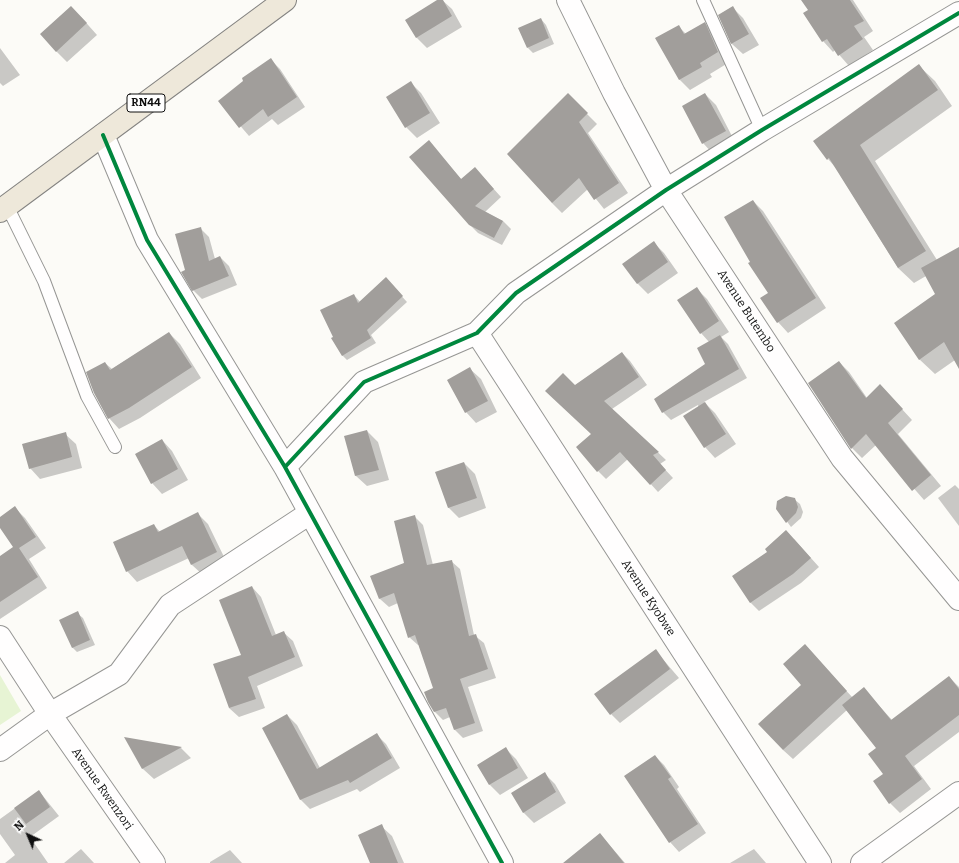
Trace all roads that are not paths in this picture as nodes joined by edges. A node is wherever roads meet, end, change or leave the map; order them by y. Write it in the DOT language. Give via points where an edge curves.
graph roads {
  1 [pos="285,0"];
  2 [pos="568,0"];
  3 [pos="703,0"];
  4 [pos="959,14"];
  5 [pos="762,130"];
  6 [pos="103,135"];
  7 [pos="666,190"];
  8 [pos="4,208"];
  9 [pos="477,333"];
  10 [pos="115,447"];
  11 [pos="285,467"];
  12 [pos="310,513"];
  13 [pos="959,599"];
  14 [pos="0,637"];
  15 [pos="50,714"];
  16 [pos="0,750"];
  17 [pos="959,794"];
  18 [pos="154,863"];
  19 [pos="502,863"];
  20 [pos="820,863"];
  21 [pos="862,863"];
  1 -- 6 [label="main road, RN44"];
  2 -- 7 [label="street, Avenue Butembo"];
  3 -- 5 [label="lane"];
  4 -- 5 [label="street"];
  5 -- 7 [label="street"];
  6 -- 8 [label="main road, RN44"];
  6 -- 11 [label="street" via="147,240"];
  7 -- 9 [label="street" via="516,293"];
  7 -- 13 [label="street, Avenue Butembo" via="842,458"];
  8 -- 10 [label="lane" via="44,281 88,396"];
  9 -- 11 [label="street" via="364,382"];
  9 -- 20 [label="street, Avenue Kyobwe"];
  11 -- 12 [label="street"];
  12 -- 15 [label="street" via="170,605 119,674"];
  12 -- 19 [label="street"];
  14 -- 15 [label="street, Avenue Rwenzori"];
  15 -- 16 [label="street"];
  15 -- 18 [label="street, Avenue Rwenzori"];
  17 -- 21 [label="street"];
}
